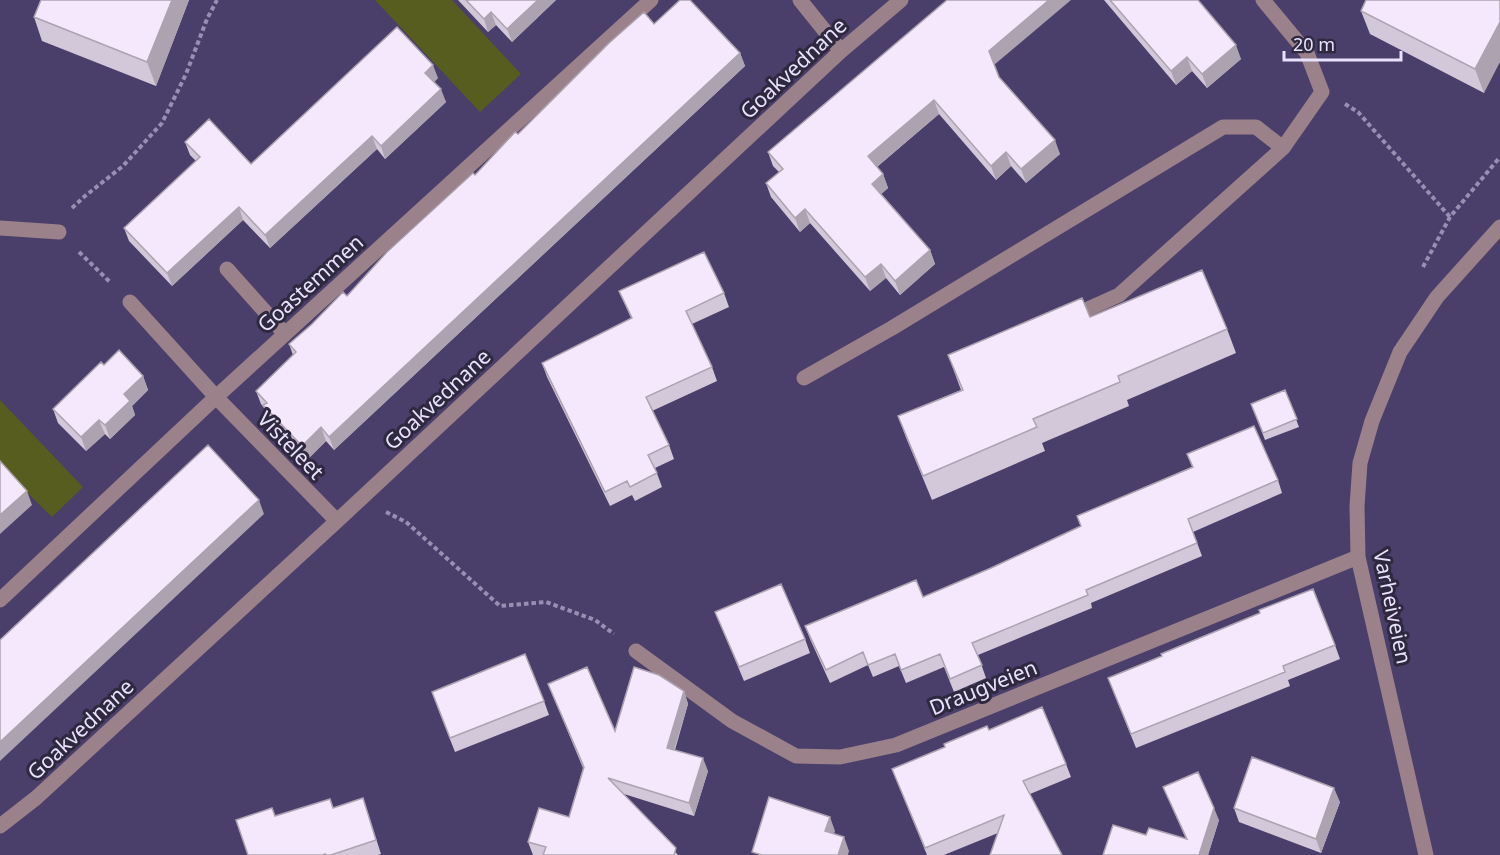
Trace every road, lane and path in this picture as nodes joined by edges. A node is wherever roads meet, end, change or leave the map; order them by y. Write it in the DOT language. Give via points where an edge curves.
graph roads {
  1 [pos="217,0"];
  2 [pos="651,0"];
  3 [pos="800,0"];
  4 [pos="901,0"];
  5 [pos="1263,0"];
  6 [pos="841,51"];
  7 [pos="1322,92"];
  8 [pos="1282,147"];
  9 [pos="1450,217"];
  10 [pos="1500,227"];
  11 [pos="0,228"];
  12 [pos="59,232"];
  13 [pos="227,269"];
  14 [pos="130,302"];
  15 [pos="1054,323"];
  16 [pos="285,334"];
  17 [pos="804,378"];
  18 [pos="216,397"];
  19 [pos="361,499"];
  20 [pos="337,521"];
  21 [pos="1358,557"];
  22 [pos="0,600"];
  23 [pos="636,651"];
  24 [pos="0,826"];
  25 [pos="1426,855"];
  1 -- 12 [label="path" via="162,123 123,166 65,215"];
  2 -- 16 [label="street, Goastemmen"];
  3 -- 6 [label="street"];
  4 -- 6 [label="street, Goakvednane"];
  5 -- 7 [label="street" via="1307,53"];
  6 -- 19 [label="street, Goakvednane"];
  7 -- 8 [label="street"];
  7 -- 9 [label="path" via="1358,112"];
  8 -- 15 [label="street" via="1119,295"];
  8 -- 17 [label="street" via="1256,127 1223,127"];
  10 -- 21 [label="street, Varheiveien" via="1437,297 1400,352 1360,463"];
  11 -- 12 [label="street"];
  12 -- 14 [label="path"];
  13 -- 16 [label="street"];
  14 -- 18 [label="street, Visteleet"];
  16 -- 18 [label="street, Goastemmen"];
  18 -- 20 [label="street, Visteleet"];
  18 -- 22 [label="street, Goastemmen"];
  19 -- 20 [label="street, Goakvednane"];
  19 -- 23 [label="path" via="406,522 500,606 546,602 595,620"];
  20 -- 24 [label="street, Goakvednane" via="45,790"];
  21 -- 23 [label="street, Draugveien" via="896,745 840,757 796,756 732,721"];
  21 -- 25 [label="street, Varheiveien"];
}
